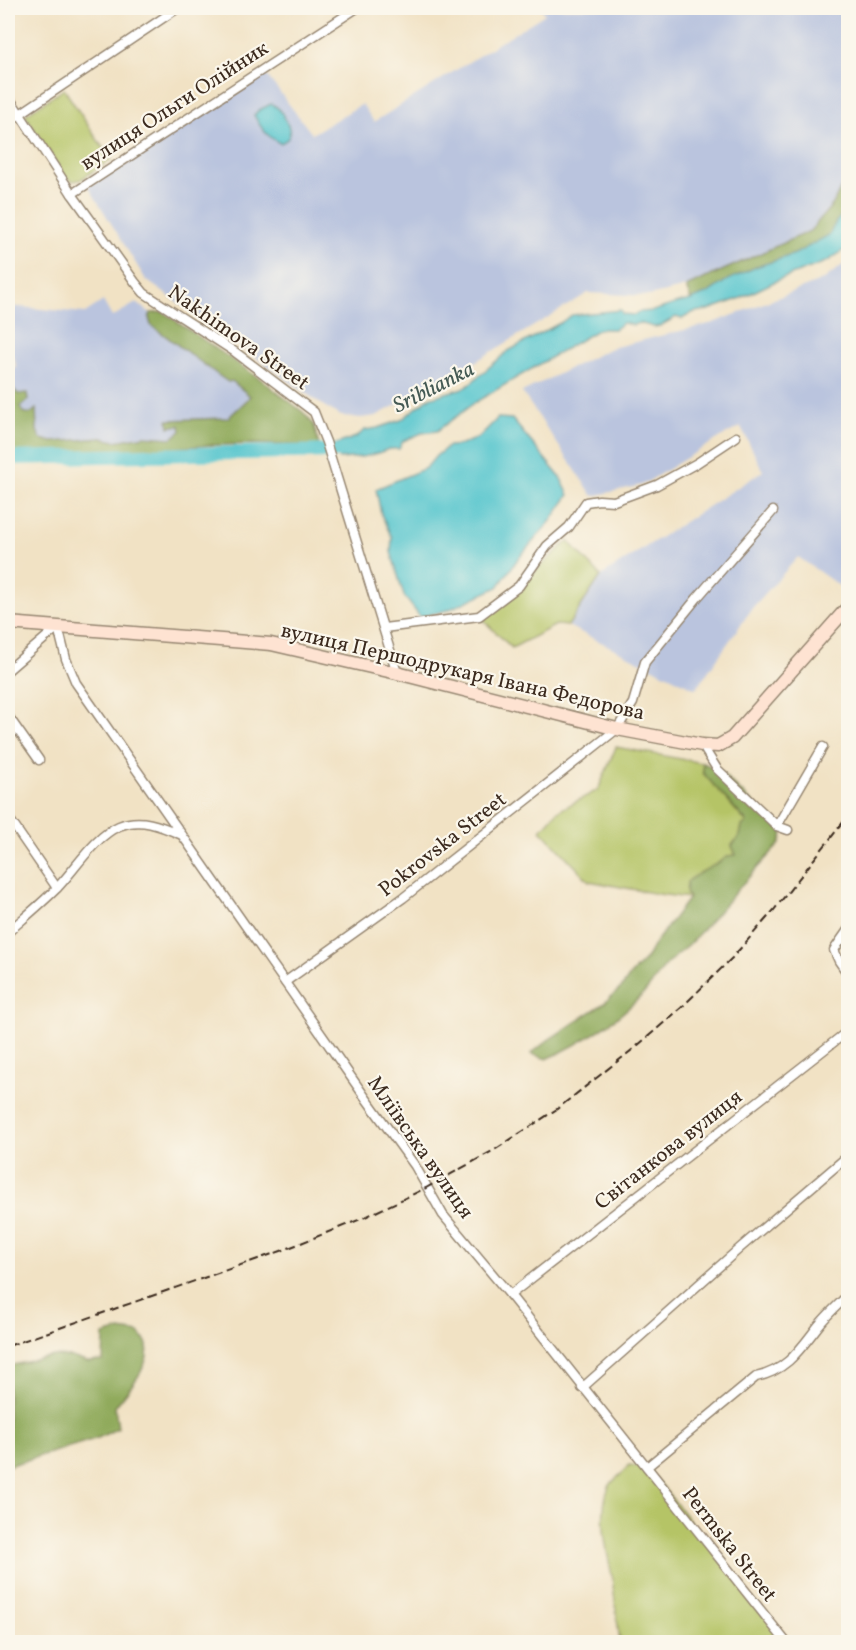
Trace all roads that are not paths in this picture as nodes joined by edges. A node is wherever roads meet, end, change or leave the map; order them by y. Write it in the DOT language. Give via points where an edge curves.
graph roads {
  1 [pos="178,8"];
  2 [pos="355,8"];
  3 [pos="8,96"];
  4 [pos="20,115"];
  5 [pos="8,122"];
  6 [pos="72,194"];
  7 [pos="736,436"];
  8 [pos="773,511"];
  9 [pos="849,607"];
  10 [pos="8,623"];
  11 [pos="58,627"];
  12 [pos="384,628"];
  13 [pos="8,670"];
  14 [pos="397,673"];
  15 [pos="8,716"];
  16 [pos="617,729"];
  17 [pos="702,745"];
  18 [pos="823,747"];
  19 [pos="39,760"];
  20 [pos="8,817"];
  21 [pos="777,826"];
  22 [pos="788,830"];
  23 [pos="182,835"];
  24 [pos="57,888"];
  25 [pos="849,930"];
  26 [pos="8,932"];
  27 [pos="849,974"];
  28 [pos="285,982"];
  29 [pos="849,1031"];
  30 [pos="849,1156"];
  31 [pos="510,1295"];
  32 [pos="849,1295"];
  33 [pos="582,1388"];
  34 [pos="647,1467"];
  35 [pos="786,1642"];
  1 -- 4 [label="street"];
  2 -- 6 [label="street, вулиця Ольги Олійник"];
  3 -- 4 [label="street, Nakhimova Street"];
  4 -- 5 [label="street"];
  4 -- 6 [label="street, Nakhimova Street"];
  6 -- 12 [label="street, Nakhimova Street" via="144,293 235,352 314,412"];
  7 -- 12 [label="street" via="657,485 614,501 586,502 519,586 478,616"];
  8 -- 16 [label="street" via="645,662 633,703"];
  9 -- 17 [label="street, вулиця Першодрукаря Івана Федорова" via="732,738 718,746"];
  10 -- 11 [label="street, вулиця Першодрукаря Івана Федорова"];
  11 -- 13 [label="street"];
  11 -- 14 [label="street, вулиця Першодрукаря Івана Федорова" via="271,644"];
  11 -- 23 [label="street" via="76,683"];
  12 -- 14 [label="street, Nakhimova Street"];
  14 -- 16 [label="street, вулиця Першодрукаря Івана Федорова"];
  15 -- 19 [label="street"];
  16 -- 17 [label="street, вулиця Першодрукаря Івана Федорова"];
  16 -- 28 [label="street, Pokrovska Street" via="403,898"];
  17 -- 21 [label="street" via="717,769"];
  18 -- 21 [label="street"];
  20 -- 24 [label="street"];
  21 -- 22 [label="street"];
  23 -- 24 [label="street" via="153,823 119,826 102,837"];
  23 -- 28 [label="street, Мліївська вулиця"];
  24 -- 26 [label="street"];
  25 -- 27 [label="street" via="834,950"];
  28 -- 31 [label="street, Мліївська вулиця" via="415,1166 442,1215"];
  29 -- 31 [label="street, Світанкова вулиця"];
  30 -- 33 [label="street"];
  31 -- 33 [label="street, Мліївська вулиця"];
  32 -- 34 [label="street" via="798,1353 771,1373 756,1377"];
  33 -- 34 [label="street, Мліївська вулиця"];
  34 -- 35 [label="street, Permska Street"];
}
